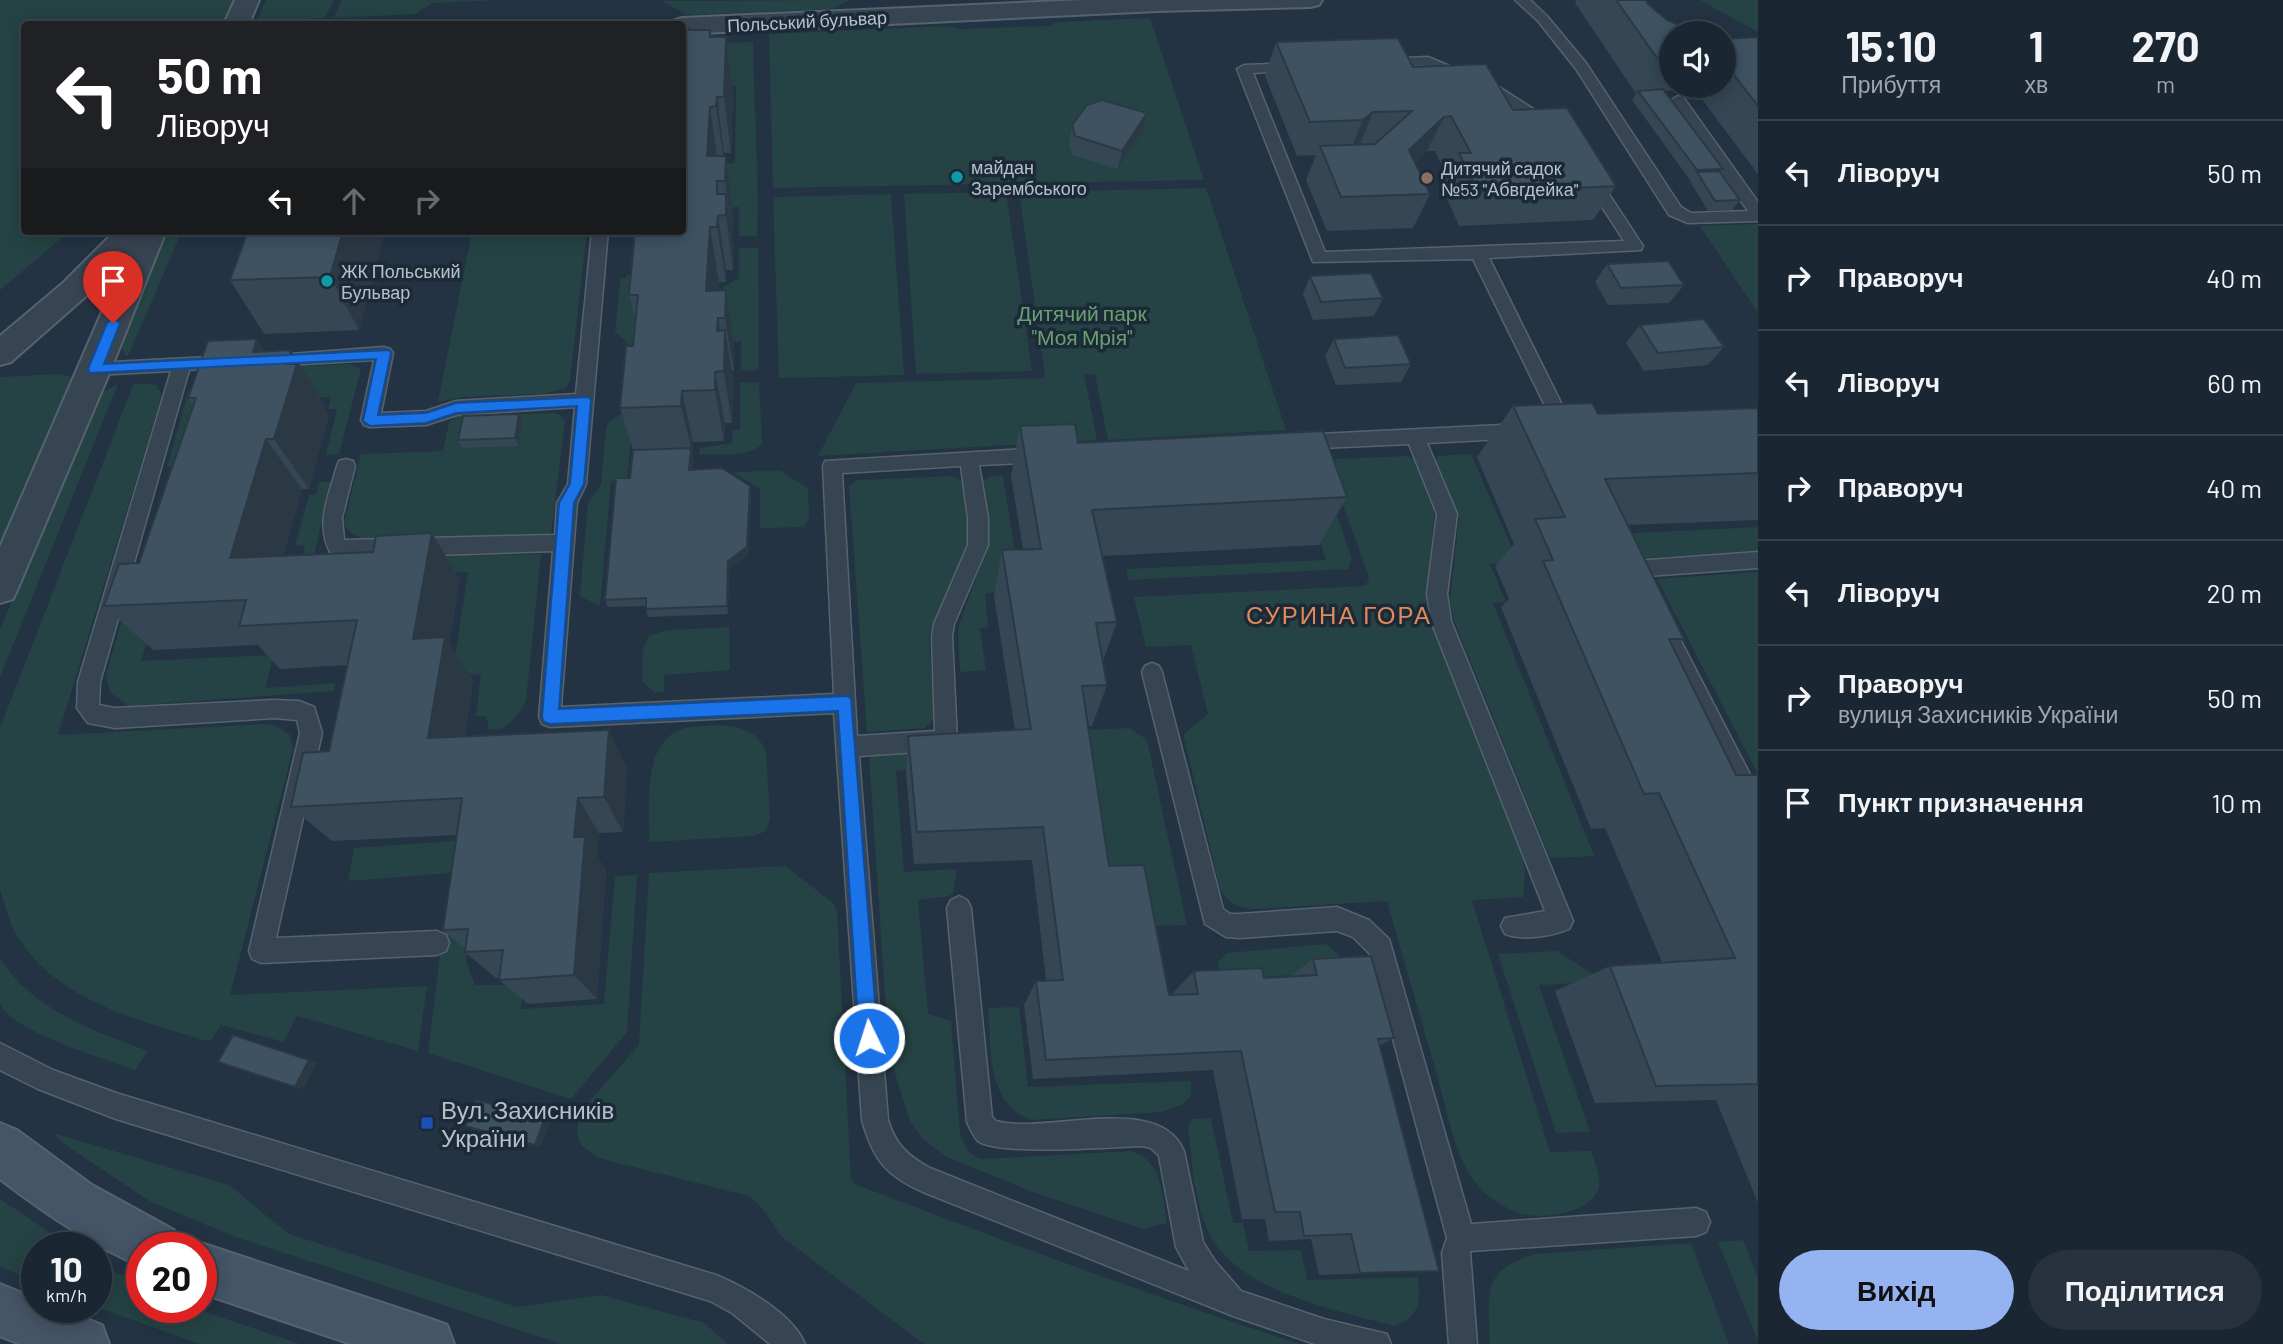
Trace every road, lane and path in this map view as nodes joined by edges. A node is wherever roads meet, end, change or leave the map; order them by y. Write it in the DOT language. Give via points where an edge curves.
graph roads {
  1 [pos="247,0"];
  2 [pos="1310,0"];
  3 [pos="1522,0"];
  4 [pos="238,21"];
  5 [pos="686,26"];
  6 [pos="1362,64"];
  7 [pos="1309,66"];
  8 [pos="1678,100"];
  9 [pos="1561,131"];
  10 [pos="1583,165"];
  11 [pos="1758,214"];
  12 [pos="128,235"];
  13 [pos="149,235"];
  14 [pos="600,235"];
  15 [pos="1478,253"];
  16 [pos="0,354"];
  17 [pos="182,364"];
  18 [pos="95,369"];
  19 [pos="585,400"];
  20 [pos="1415,437"];
  21 [pos="1283,443"];
  22 [pos="1064,454"];
  23 [pos="969,459"];
  24 [pos="346,466"];
  25 [pos="563,543"];
  26 [pos="1758,560"];
  27 [pos="0,588"];
  28 [pos="1152,672"];
  29 [pos="846,703"];
  30 [pos="847,747"];
  31 [pos="1758,813"];
  32 [pos="959,908"];
  33 [pos="1513,926"];
  34 [pos="437,943"];
  35 [pos="0,1056"];
  36 [pos="0,1147"];
  37 [pos="1696,1222"];
  38 [pos="126,1233"];
  39 [pos="1461,1238"];
  40 [pos="217,1273"];
  41 [pos="1233,1302"];
  42 [pos="0,1310"];
  43 [pos="83,1344"];
  44 [pos="428,1344"];
  45 [pos="791,1344"];
  46 [pos="1377,1344"];
  47 [pos="1463,1344"];
  1 -- 4 [label="street"];
  2 -- 5 [label="street, Польський бульвар"];
  3 -- 11 [label="lane" via="1555,33 1591,82 1675,211 1688,218"];
  6 -- 9 [label="lane" via="1428,61 1494,90"];
  7 -- 15 [label="lane" via="1244,69 1319,258"];
  8 -- 11 [label="lane"];
  10 -- 15 [label="lane" via="1635,246"];
  12 -- 16 [label="street"];
  13 -- 18 [label="street"];
  14 -- 19 [label="lane"];
  15 -- 20 [label="lane" via="1558,429"];
  17 -- 18 [label="lane"];
  17 -- 19 [label="lane" via="384,353 370,421 426,418 456,408"];
  17 -- 34 [label="lane" via="89,682 88,708 96,716 115,718 274,709 306,714 311,733 261,951"];
  18 -- 27 [label="street"];
  19 -- 25 [label="lane" via="577,484 567,503"];
  20 -- 21 [label="lane"];
  20 -- 33 [label="lane" via="1447,514 1437,594 1441,621 1561,921"];
  22 -- 23 [label="lane"];
  23 -- 29 [label="lane" via="832,466"];
  23 -- 30 [label="lane" via="978,545 942,636 946,740"];
  24 -- 25 [label="lane" via="332,523 337,546 350,550"];
  25 -- 29 [label="lane" via="550,717"];
  26 -- 31 [label="lane" via="1634,569"];
  28 -- 39 [label="lane" via="1213,916 1226,925 1239,926 1349,921 1380,947"];
  29 -- 30 [label="lane"];
  30 -- 41 [label="lane" via="875,1120 886,1151 911,1173"];
  32 -- 41 [label="lane" via="980,1122 988,1132 1001,1136 1142,1133 1166,1141 1190,1247"];
  35 -- 45 [label="lane" via="116,1106 716,1289 753,1311"];
  36 -- 38 [label="street"];
  37 -- 39 [label="lane"];
  39 -- 47 [label="lane" via="1455,1253"];
  40 -- 44 [label="street"];
  41 -- 46 [label="lane" via="1324,1333"];
  42 -- 43 [label="street"];
}
